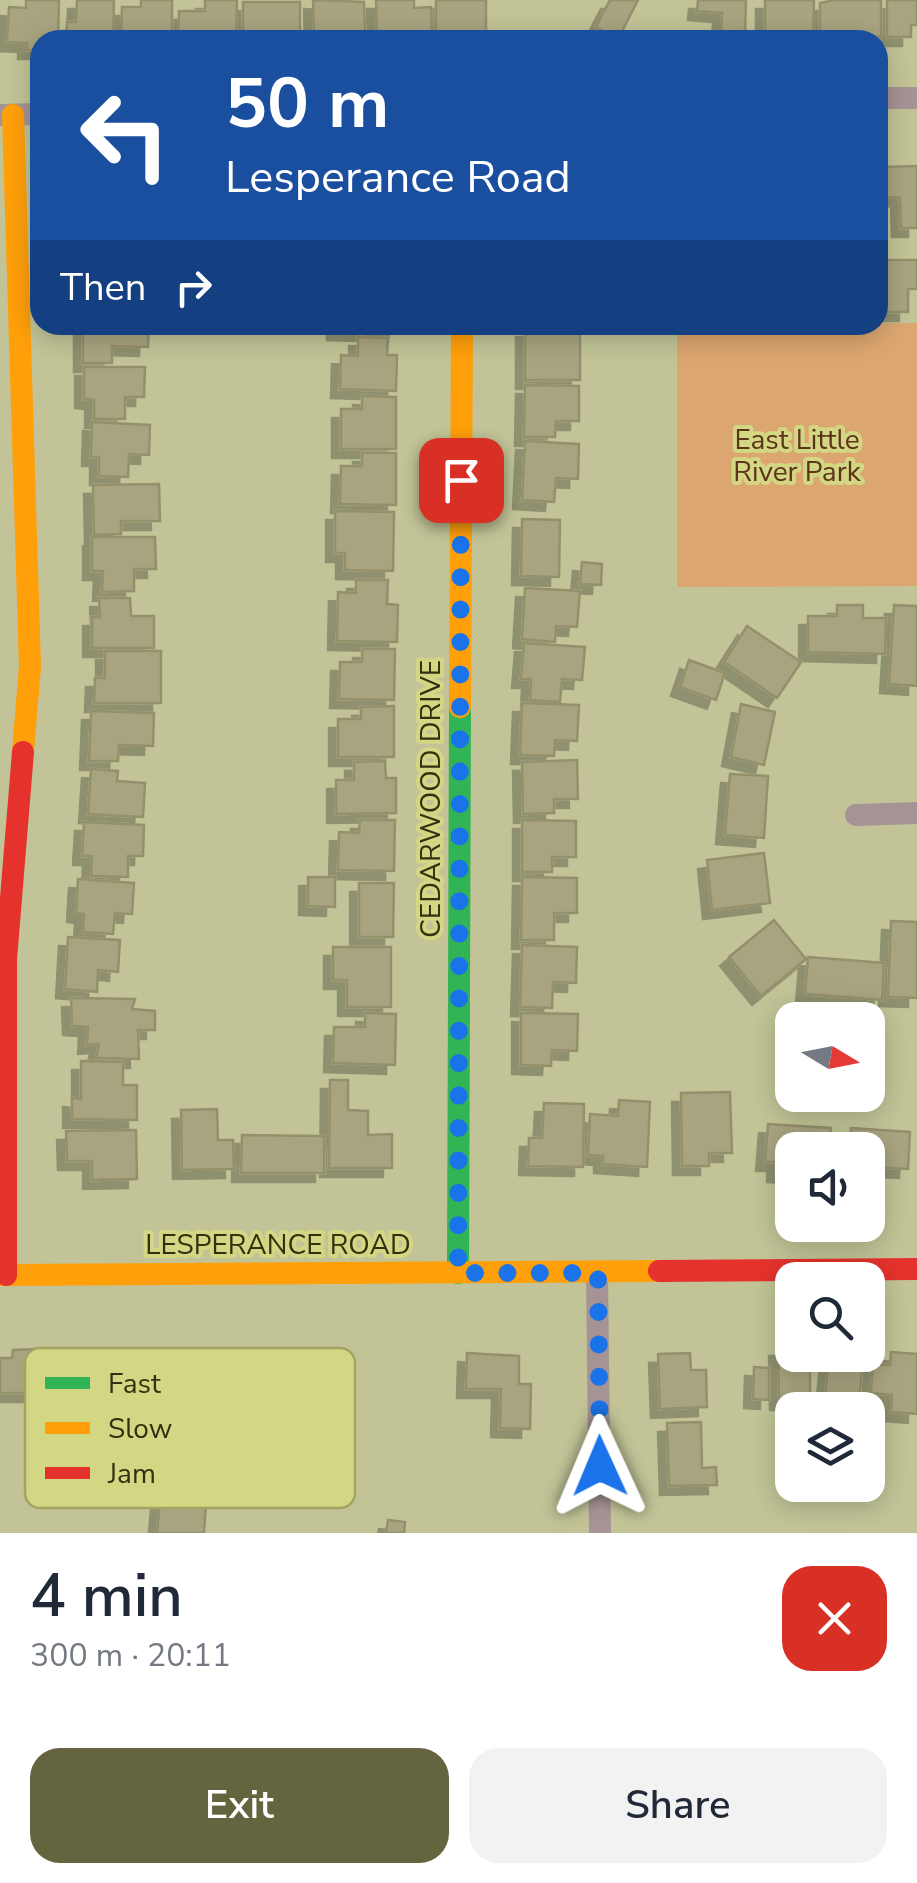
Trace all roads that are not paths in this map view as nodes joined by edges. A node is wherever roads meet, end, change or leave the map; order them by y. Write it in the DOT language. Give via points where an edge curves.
graph roads {
  1 [pos="888,98"];
  2 [pos="917,98"];
  3 [pos="7,115"];
  4 [pos="462,335"];
  5 [pos="917,814"];
  6 [pos="856,815"];
  7 [pos="917,1269"];
  8 [pos="458,1273"];
  9 [pos="598,1273"];
  10 [pos="3,1275"];
  11 [pos="600,1533"];
  1 -- 2 [label="street"];
  3 -- 10 [label="street" via="30,666 6,959"];
  4 -- 8 [label="street, CEDARWOOD DRIVE"];
  5 -- 6 [label="street"];
  7 -- 9 [label="street, LESPERANCE ROAD"];
  8 -- 9 [label="street, LESPERANCE ROAD"];
  8 -- 10 [label="street, LESPERANCE ROAD"];
  9 -- 11 [label="street"];
}
